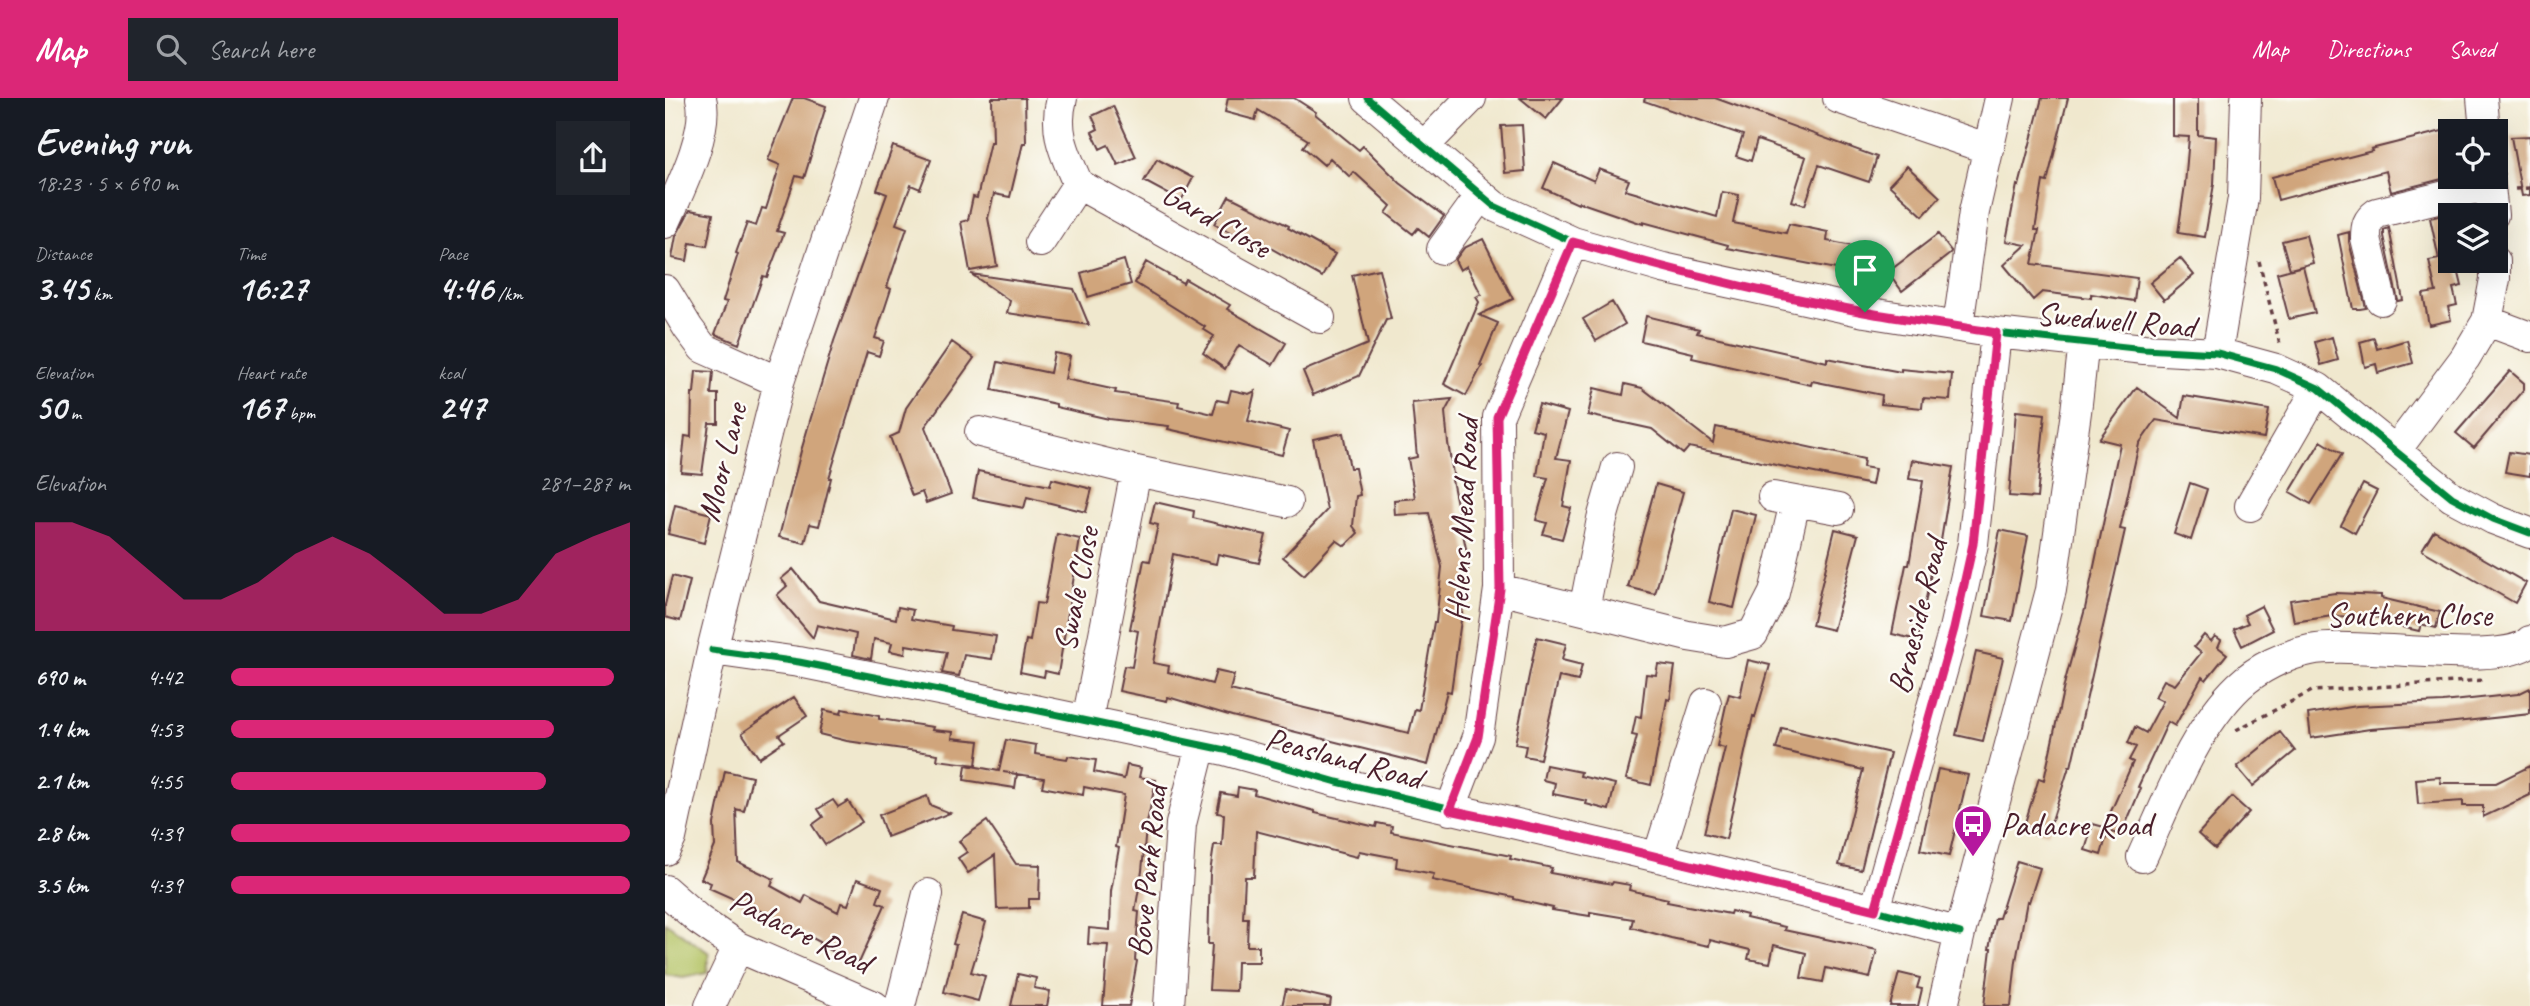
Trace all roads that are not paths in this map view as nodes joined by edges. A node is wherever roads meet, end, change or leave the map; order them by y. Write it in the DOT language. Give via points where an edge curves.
graph roads {
  1 [pos="701,98"];
  2 [pos="874,98"];
  3 [pos="1062,98"];
  4 [pos="1367,98"];
  5 [pos="1471,98"];
  6 [pos="1838,98"];
  7 [pos="2000,98"];
  8 [pos="2246,98"];
  9 [pos="2482,98"];
  10 [pos="2484,119"];
  11 [pos="1424,146"];
  12 [pos="1989,149"];
  13 [pos="1078,184"];
  14 [pos="2461,189"];
  15 [pos="1481,195"];
  16 [pos="665,223"];
  17 [pos="1040,242"];
  18 [pos="1573,242"];
  19 [pos="1442,249"];
  20 [pos="2495,273"];
  21 [pos="665,290"];
  22 [pos="2381,300"];
  23 [pos="1320,318"];
  24 [pos="2487,321"];
  25 [pos="1958,326"];
  26 [pos="1996,333"];
  27 [pos="2530,337"];
  28 [pos="2084,341"];
  29 [pos="2217,353"];
  30 [pos="779,382"];
  31 [pos="2318,388"];
  32 [pos="979,432"];
  33 [pos="2396,450"];
  34 [pos="1617,467"];
  35 [pos="1136,471"];
  36 [pos="1287,502"];
  37 [pos="2250,506"];
  38 [pos="1838,509"];
  39 [pos="2530,533"];
  40 [pos="1500,589"];
  41 [pos="1584,610"];
  42 [pos="2530,641"];
  43 [pos="712,650"];
  44 [pos="1706,703"];
  45 [pos="1087,721"];
  46 [pos="1201,745"];
  47 [pos="1450,810"];
  48 [pos="665,850"];
  49 [pos="2142,856"];
  50 [pos="1658,857"];
  51 [pos="665,890"];
  52 [pos="928,894"];
  53 [pos="1875,910"];
  54 [pos="1960,933"];
  55 [pos="737,947"];
  56 [pos="710,1006"];
  57 [pos="874,1006"];
  58 [pos="900,1006"];
  59 [pos="1168,1006"];
  60 [pos="1944,1006"];
  1 -- 16 [label="street" via="705,112 702,131"];
  2 -- 30 [label="street, Moor Lane"];
  3 -- 13 [label="street" via="1057,117"];
  4 -- 11 [label="street, Swedwell Road"];
  5 -- 11 [label="street"];
  6 -- 12 [label="street"];
  7 -- 12 [label="street"];
  8 -- 29 [label="street" via="2243,198"];
  9 -- 10 [label="street"];
  11 -- 15 [label="street, Swedwell Road"];
  12 -- 25 [label="street" via="1974,212"];
  13 -- 17 [label="street"];
  13 -- 23 [label="street, Gard Close"];
  14 -- 22 [label="street" via="2369,218 2367,238"];
  15 -- 18 [label="street, Swedwell Road" via="1494,206"];
  15 -- 19 [label="street"];
  18 -- 25 [label="street, Swedwell Road" via="1748,288"];
  18 -- 40 [label="street, Helens Mead Road" via="1497,417"];
  20 -- 24 [label="street"];
  21 -- 30 [label="street" via="703,348"];
  24 -- 27 [label="street"];
  24 -- 33 [label="street"];
  25 -- 26 [label="street, Swedwell Road"];
  26 -- 28 [label="street, Swedwell Road"];
  26 -- 53 [label="street, Braeside Road" via="1973,544 1954,629"];
  28 -- 29 [label="street, Swedwell Road"];
  28 -- 54 [label="street" via="2051,590"];
  29 -- 31 [label="street, Swedwell Road" via="2276,369"];
  30 -- 43 [label="street, Moor Lane"];
  31 -- 33 [label="street, Swedwell Road"];
  31 -- 37 [label="street"];
  32 -- 35 [label="street"];
  33 -- 39 [label="street, Swedwell Road" via="2452,497"];
  34 -- 41 [label="street"];
  35 -- 36 [label="street"];
  35 -- 45 [label="street, Swale Close"];
  38 -- 41 [label="street" via="1784,499 1774,593 1753,634 1725,642"];
  40 -- 41 [label="street"];
  40 -- 47 [label="street, Helens Mead Road" via="1478,737"];
  42 -- 49 [label="street, Southern Close" via="2524,647 2497,653 2351,646 2280,659 2240,685 2210,722"];
  43 -- 45 [label="street, Peasland Road" via="812,665"];
  43 -- 48 [label="street, Moor Lane"];
  44 -- 50 [label="street"];
  45 -- 46 [label="street, Peasland Road"];
  46 -- 47 [label="street, Peasland Road"];
  46 -- 59 [label="street, Bove Park Road" via="1181,824"];
  47 -- 50 [label="street, Peasland Road"];
  50 -- 53 [label="street, Peasland Road"];
  51 -- 55 [label="street, Padacre Road"];
  52 -- 58 [label="street, Padacre Road"];
  53 -- 54 [label="street, Peasland Road"];
  54 -- 60 [label="street"];
  55 -- 56 [label="street"];
  55 -- 57 [label="street, Padacre Road"];
}
